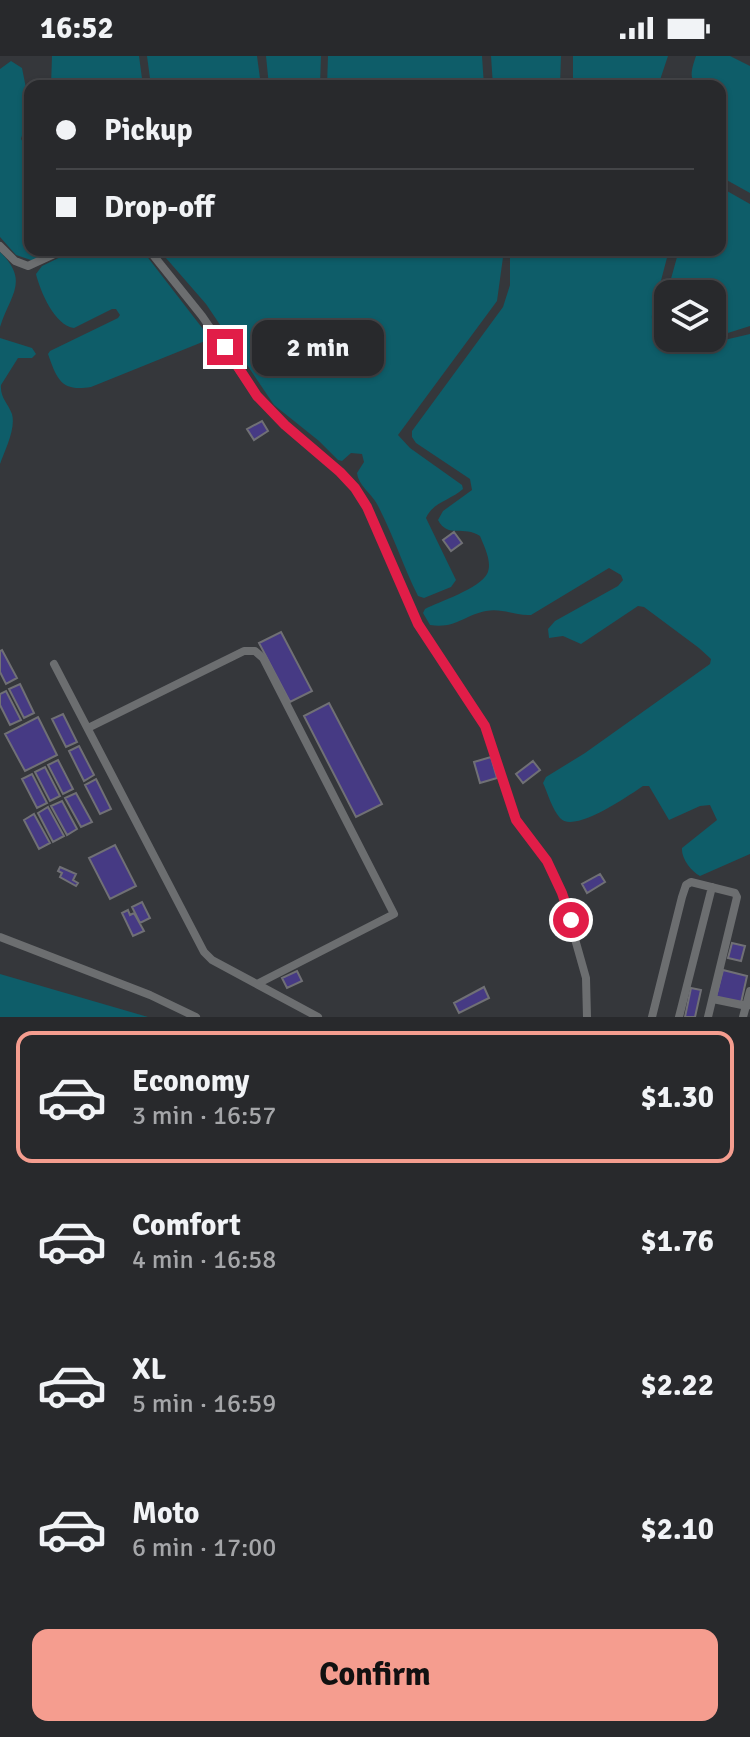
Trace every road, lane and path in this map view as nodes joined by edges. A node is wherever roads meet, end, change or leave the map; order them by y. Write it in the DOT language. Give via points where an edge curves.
graph roads {
  1 [pos="0,246"];
  2 [pos="50,256"];
  3 [pos="154,256"];
  4 [pos="54,664"];
  5 [pos="88,728"];
  6 [pos="712,887"];
  7 [pos="0,937"];
  8 [pos="257,984"];
  9 [pos="750,991"];
  10 [pos="713,999"];
  11 [pos="748,1005"];
  12 [pos="196,1017"];
  13 [pos="318,1017"];
  14 [pos="587,1017"];
  15 [pos="652,1017"];
  16 [pos="679,1017"];
  17 [pos="708,1017"];
  18 [pos="743,1017"];
  1 -- 2 [label="street" via="28,266"];
  3 -- 14 [label="street" via="257,396 340,472 367,507 418,624 485,726 516,820 547,861 562,893 585,970"];
  4 -- 5 [label="street"];
  5 -- 8 [label="street" via="204,952"];
  5 -- 8 [label="street" via="244,651 263,658 394,914"];
  6 -- 10 [label="street" via="737,897"];
  6 -- 15 [label="street" via="686,885"];
  6 -- 16 [label="street"];
  7 -- 12 [label="street"];
  8 -- 13 [label="street"];
  9 -- 11 [label="street"];
  10 -- 11 [label="street"];
  10 -- 17 [label="street"];
  11 -- 18 [label="street"];
}
